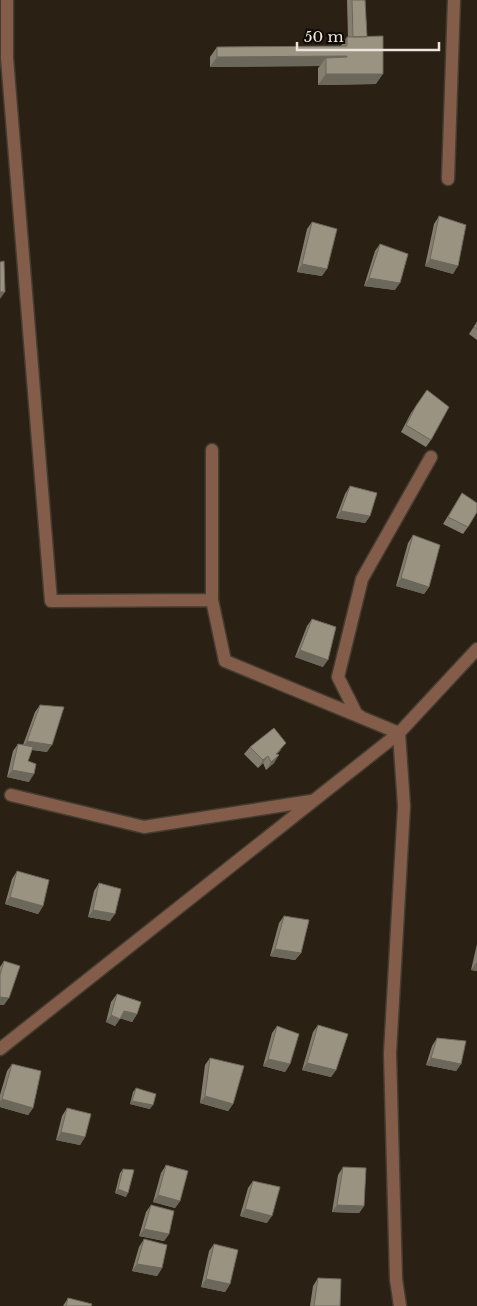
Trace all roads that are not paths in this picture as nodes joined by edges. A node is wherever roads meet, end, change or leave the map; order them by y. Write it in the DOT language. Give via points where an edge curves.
graph roads {
  1 [pos="7,0"];
  2 [pos="454,0"];
  3 [pos="3,58"];
  4 [pos="448,179"];
  5 [pos="212,450"];
  6 [pos="431,457"];
  7 [pos="212,600"];
  8 [pos="477,649"];
  9 [pos="399,733"];
  10 [pos="11,795"];
  11 [pos="313,800"];
  12 [pos="0,1049"];
  13 [pos="400,1306"];
  1 -- 3 [label="street"];
  2 -- 4 [label="street"];
  3 -- 7 [label="street" via="51,601"];
  5 -- 7 [label="street"];
  6 -- 9 [label="street" via="362,579 338,677 357,714"];
  7 -- 9 [label="street" via="225,661"];
  8 -- 9 [label="street"];
  9 -- 11 [label="street"];
  9 -- 13 [label="street" via="404,806 390,1053 396,1279"];
  10 -- 11 [label="street" via="144,827"];
  11 -- 12 [label="street"];
}
